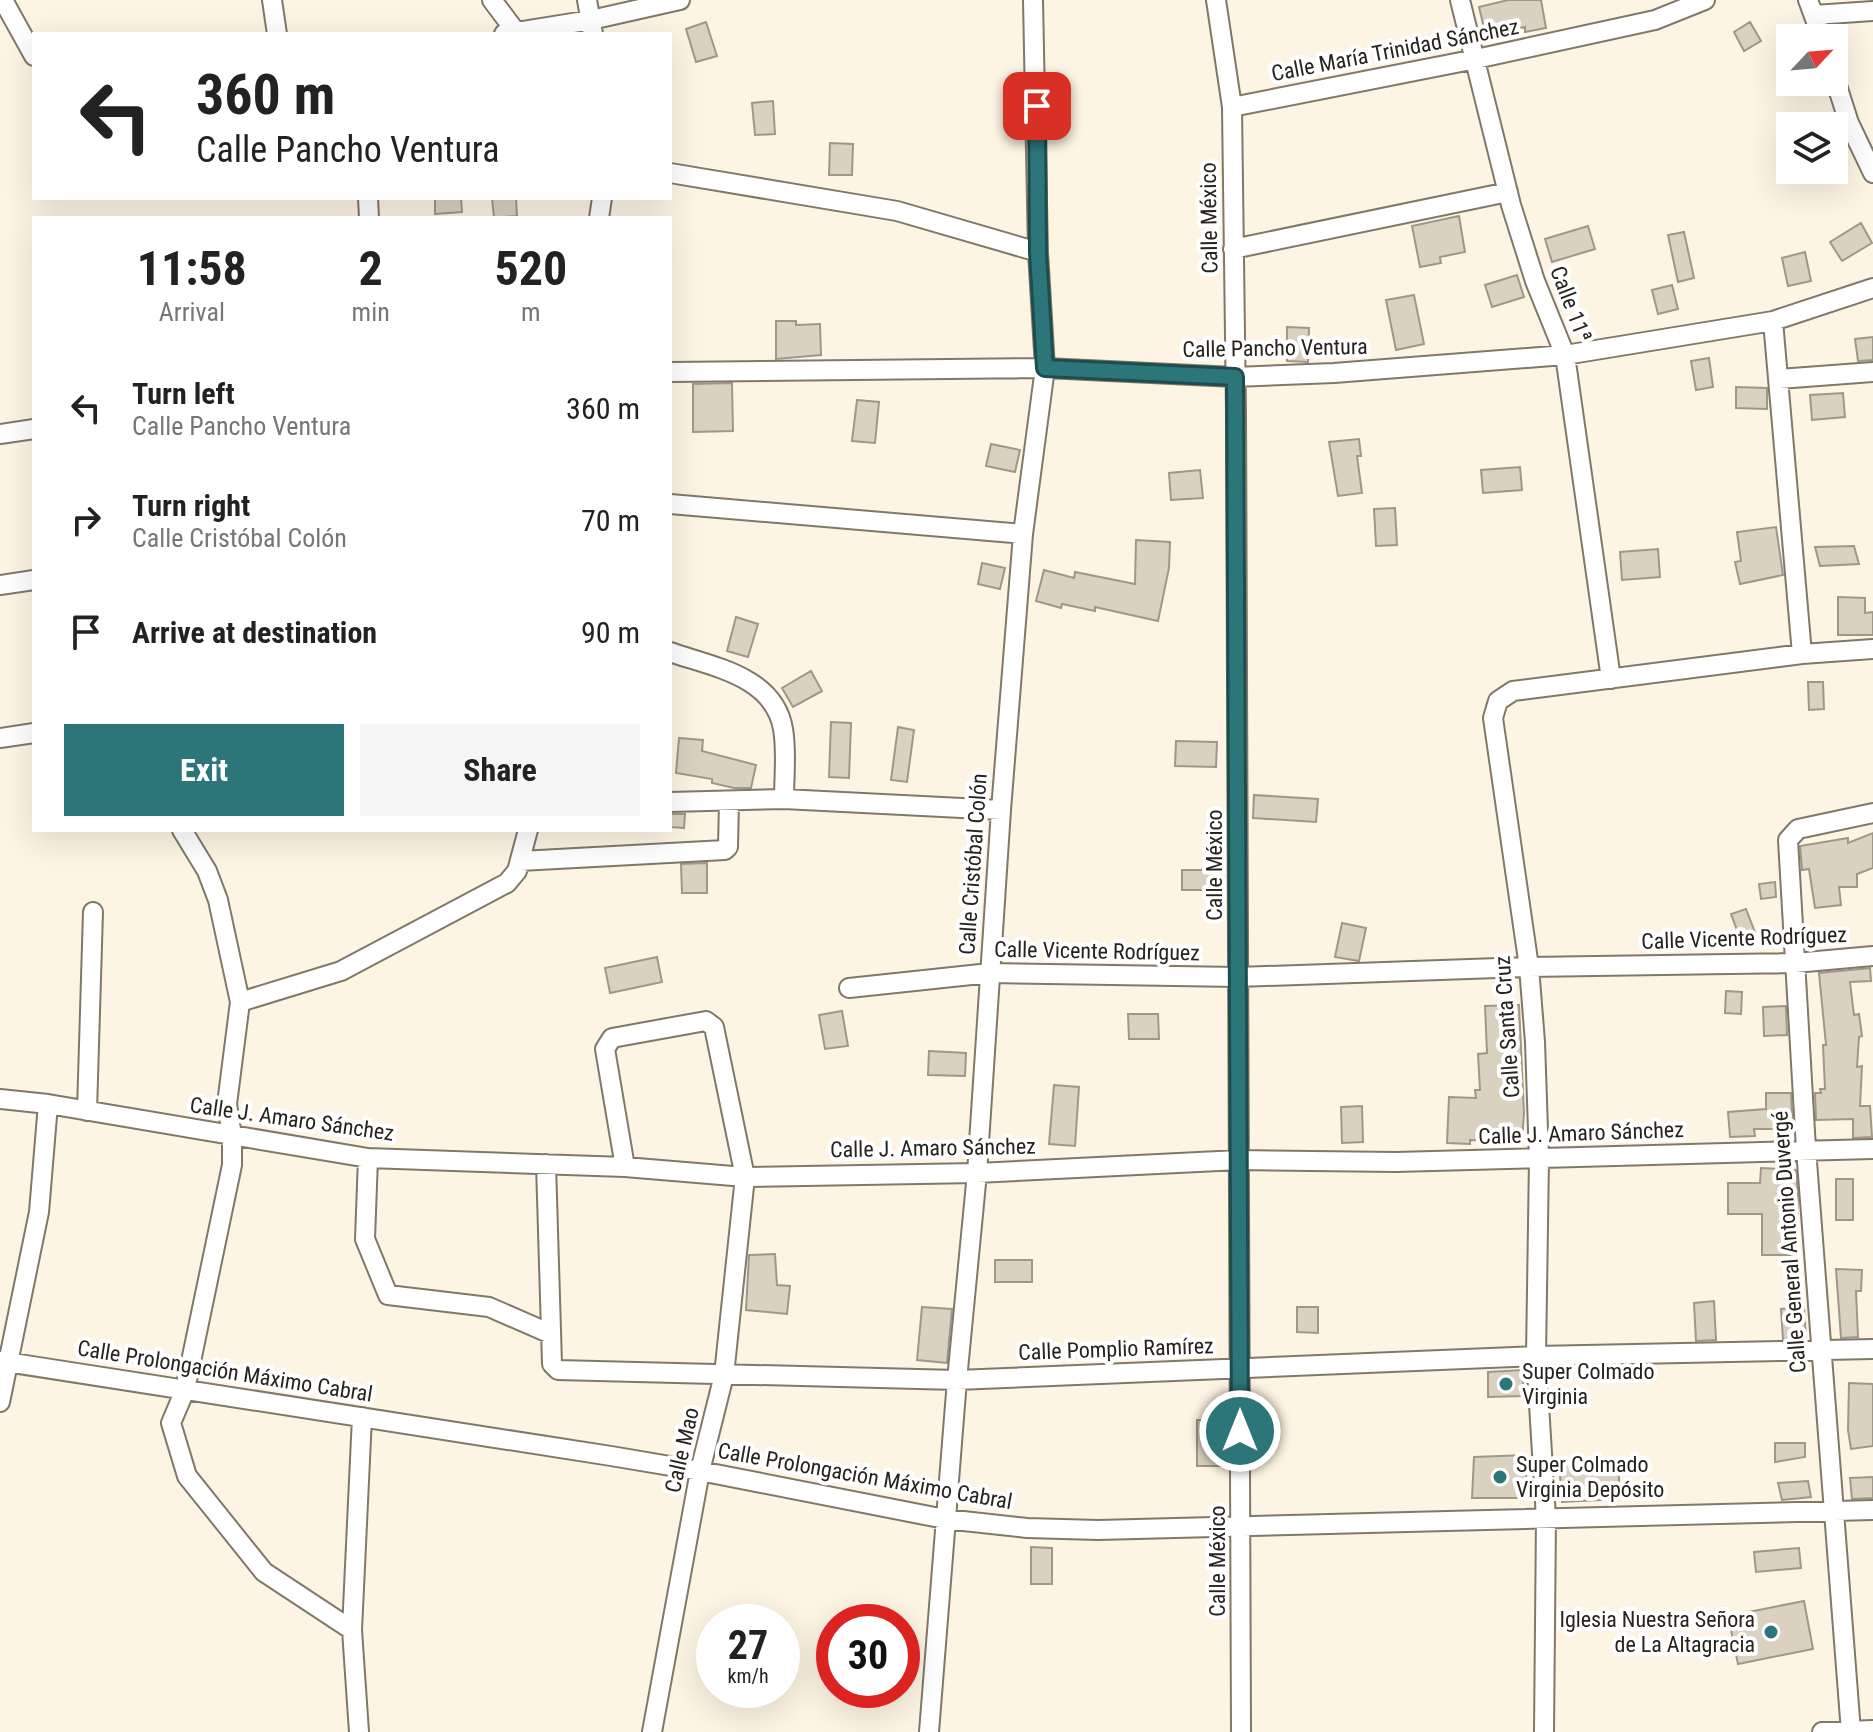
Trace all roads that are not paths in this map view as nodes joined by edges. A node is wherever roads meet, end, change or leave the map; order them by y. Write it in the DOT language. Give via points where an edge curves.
graph roads {
  1 [pos="3,0"];
  2 [pos="272,0"];
  3 [pos="492,0"];
  4 [pos="587,0"];
  5 [pos="680,0"];
  6 [pos="1033,0"];
  7 [pos="1216,0"];
  8 [pos="1460,0"];
  9 [pos="1705,0"];
  10 [pos="1811,8"];
  11 [pos="1873,11"];
  12 [pos="592,27"];
  13 [pos="277,32"];
  14 [pos="509,32"];
  15 [pos="524,32"];
  16 [pos="32,52"];
  17 [pos="1476,59"];
  18 [pos="1840,96"];
  19 [pos="1232,107"];
  20 [pos="672,173"];
  21 [pos="1873,173"];
  22 [pos="1508,192"];
  23 [pos="1233,249"];
  24 [pos="1038,252"];
  25 [pos="1873,288"];
  26 [pos="1773,321"];
  27 [pos="1565,355"];
  28 [pos="1045,368"];
  29 [pos="672,372"];
  30 [pos="1873,372"];
  31 [pos="1235,377"];
  32 [pos="1779,379"];
  33 [pos="32,429"];
  34 [pos="0,434"];
  35 [pos="672,504"];
  36 [pos="1023,534"];
  37 [pos="32,580"];
  38 [pos="0,585"];
  39 [pos="1873,649"];
  40 [pos="672,653"];
  41 [pos="1802,654"];
  42 [pos="1611,679"];
  43 [pos="32,733"];
  44 [pos="0,738"];
  45 [pos="784,799"];
  46 [pos="729,801"];
  47 [pos="672,802"];
  48 [pos="1001,810"];
  49 [pos="1873,813"];
  50 [pos="183,832"];
  51 [pos="527,832"];
  52 [pos="520,861"];
  53 [pos="93,912"];
  54 [pos="1873,956"];
  55 [pos="1795,963"];
  56 [pos="1529,967"];
  57 [pos="990,973"];
  58 [pos="1238,977"];
  59 [pos="849,988"];
  60 [pos="240,1002"];
  61 [pos="0,1099"];
  62 [pos="48,1104"];
  63 [pos="87,1111"];
  64 [pos="232,1136"];
  65 [pos="1806,1149"];
  66 [pos="1873,1149"];
  67 [pos="368,1158"];
  68 [pos="1539,1159"];
  69 [pos="1239,1160"];
  70 [pos="546,1164"];
  71 [pos="625,1167"];
  72 [pos="977,1173"];
  73 [pos="745,1177"];
  74 [pos="551,1334"];
  75 [pos="1873,1349"];
  76 [pos="1821,1352"];
  77 [pos="1536,1356"];
  78 [pos="4,1362"];
  79 [pos="1240,1368"];
  80 [pos="724,1375"];
  81 [pos="957,1380"];
  82 [pos="185,1390"];
  83 [pos="0,1402"];
  84 [pos="362,1417"];
  85 [pos="700,1471"];
  86 [pos="1873,1510"];
  87 [pos="1834,1511"];
  88 [pos="1546,1518"];
  89 [pos="945,1519"];
  90 [pos="1241,1524"];
  91 [pos="352,1630"];
  92 [pos="1873,1730"];
  93 [pos="359,1732"];
  94 [pos="652,1732"];
  95 [pos="929,1732"];
  96 [pos="1241,1732"];
  97 [pos="1544,1732"];
  98 [pos="1822,1732"];
  99 [pos="1851,1732"];
  1 -- 16 [label="street"];
  2 -- 13 [label="street"];
  3 -- 14 [label="street"];
  4 -- 12 [label="street"];
  5 -- 12 [label="street"];
  6 -- 24 [label="street, Calle Cristóbal Colón"];
  7 -- 19 [label="street, Calle México"];
  8 -- 17 [label="street, Calle 11ª"];
  9 -- 17 [label="street, Calle María Trinidad Sánchez" via="1655,20"];
  10 -- 11 [label="street"];
  12 -- 15 [label="street"];
  17 -- 19 [label="street, Calle María Trinidad Sánchez"];
  17 -- 22 [label="street, Calle 11ª"];
  18 -- 21 [label="street"];
  19 -- 23 [label="street, Calle México"];
  20 -- 24 [label="street" via="897,211"];
  22 -- 23 [label="street"];
  22 -- 27 [label="street, Calle 11ª"];
  23 -- 31 [label="street, Calle México"];
  24 -- 28 [label="street, Calle Cristóbal Colón"];
  25 -- 26 [label="street, Calle Pancho Ventura"];
  26 -- 27 [label="street, Calle Pancho Ventura"];
  26 -- 32 [label="street"];
  27 -- 31 [label="street, Calle Pancho Ventura"];
  27 -- 42 [label="street, Calle 11ª"];
  28 -- 29 [label="street, Calle Pancho Ventura"];
  28 -- 31 [label="street, Calle Pancho Ventura"];
  28 -- 36 [label="street, Calle Cristóbal Colón"];
  30 -- 32 [label="street"];
  31 -- 58 [label="street, Calle México"];
  32 -- 41 [label="street"];
  33 -- 34 [label="street"];
  35 -- 36 [label="street"];
  36 -- 48 [label="street, Calle Cristóbal Colón"];
  37 -- 38 [label="street"];
  39 -- 41 [label="street, Calle Santa Cruz"];
  40 -- 45 [label="street" via="750,680 764,691 784,731"];
  41 -- 42 [label="street, Calle Santa Cruz"];
  42 -- 56 [label="street, Calle Santa Cruz" via="1513,691 1498,701 1493,718"];
  43 -- 44 [label="street"];
  45 -- 46 [label="street"];
  45 -- 48 [label="street"];
  46 -- 47 [label="street"];
  46 -- 52 [label="street" via="725,850"];
  48 -- 57 [label="street, Calle Cristóbal Colón"];
  49 -- 55 [label="street, Calle General Antonio Duvergé" via="1798,829 1788,840"];
  50 -- 60 [label="street" via="218,900"];
  51 -- 52 [label="street"];
  52 -- 60 [label="street" via="507,883 341,971"];
  53 -- 63 [label="street"];
  54 -- 55 [label="street, Calle Vicente Rodríguez"];
  55 -- 56 [label="street, Calle Vicente Rodríguez"];
  55 -- 65 [label="street, Calle General Antonio Duvergé"];
  56 -- 58 [label="street, Calle Vicente Rodríguez"];
  56 -- 68 [label="street, Calle Santa Cruz"];
  57 -- 58 [label="street, Calle Vicente Rodríguez"];
  57 -- 59 [label="street, Calle Vicente Rodríguez"];
  57 -- 72 [label="street, Calle Cristóbal Colón"];
  58 -- 69 [label="street, Calle México"];
  60 -- 64 [label="street" via="227,1104"];
  61 -- 62 [label="street, Calle J. Amaro Sánchez"];
  62 -- 63 [label="street, Calle J. Amaro Sánchez"];
  62 -- 78 [label="street" via="39,1212"];
  63 -- 64 [label="street, Calle J. Amaro Sánchez"];
  64 -- 67 [label="street, Calle J. Amaro Sánchez"];
  64 -- 82 [label="street" via="232,1165"];
  65 -- 66 [label="street, Calle J. Amaro Sánchez"];
  65 -- 68 [label="street, Calle J. Amaro Sánchez"];
  65 -- 76 [label="street, Calle General Antonio Duvergé"];
  67 -- 70 [label="street, Calle J. Amaro Sánchez"];
  67 -- 74 [label="street" via="365,1239 388,1295 489,1307"];
  68 -- 69 [label="street, Calle J. Amaro Sánchez"];
  68 -- 77 [label="street, Calle Santa Cruz"];
  69 -- 72 [label="street, Calle J. Amaro Sánchez"];
  69 -- 79 [label="street, Calle México"];
  70 -- 71 [label="street, Calle J. Amaro Sánchez"];
  70 -- 74 [label="street"];
  71 -- 73 [label="street, Calle J. Amaro Sánchez"];
  71 -- 73 [label="street, Calle Mao" via="607,1043 706,1021 714,1027"];
  72 -- 73 [label="street, Calle J. Amaro Sánchez"];
  72 -- 81 [label="street, Calle Cristóbal Colón"];
  73 -- 80 [label="street, Calle Mao"];
  74 -- 80 [label="street, Calle Pomplio Ramírez" via="558,1370"];
  75 -- 76 [label="street, Calle Pomplio Ramírez"];
  76 -- 77 [label="street, Calle Pomplio Ramírez"];
  76 -- 87 [label="street, Calle General Antonio Duvergé"];
  77 -- 79 [label="street, Calle Pomplio Ramírez"];
  77 -- 88 [label="street, Calle Santa Cruz"];
  78 -- 82 [label="street, Calle Prolongación Máximo Cabral"];
  78 -- 83 [label="street"];
  79 -- 81 [label="street, Calle Pomplio Ramírez"];
  79 -- 90 [label="street, Calle México"];
  80 -- 81 [label="street, Calle Pomplio Ramírez"];
  80 -- 85 [label="street, Calle Mao"];
  81 -- 89 [label="street, Calle Cristóbal Colón"];
  82 -- 84 [label="street, Calle Prolongación Máximo Cabral"];
  82 -- 91 [label="street" via="171,1423 187,1476 264,1572"];
  84 -- 85 [label="street, Calle Prolongación Máximo Cabral"];
  84 -- 91 [label="street"];
  85 -- 89 [label="street, Calle Prolongación Máximo Cabral"];
  85 -- 94 [label="street, Calle Mao"];
  86 -- 87 [label="street, Calle Prolongación Máximo Cabral"];
  87 -- 88 [label="street, Calle Prolongación Máximo Cabral"];
  87 -- 99 [label="street, Calle General Antonio Duvergé"];
  88 -- 90 [label="street, Calle Prolongación Máximo Cabral"];
  88 -- 97 [label="street, Calle Santa Cruz"];
  89 -- 90 [label="street, Calle Prolongación Máximo Cabral" via="1056,1529"];
  89 -- 95 [label="street, Calle Cristóbal Colón"];
  90 -- 96 [label="street, Calle México"];
  91 -- 93 [label="street"];
  92 -- 99 [label="street"];
  98 -- 99 [label="street"];
}
